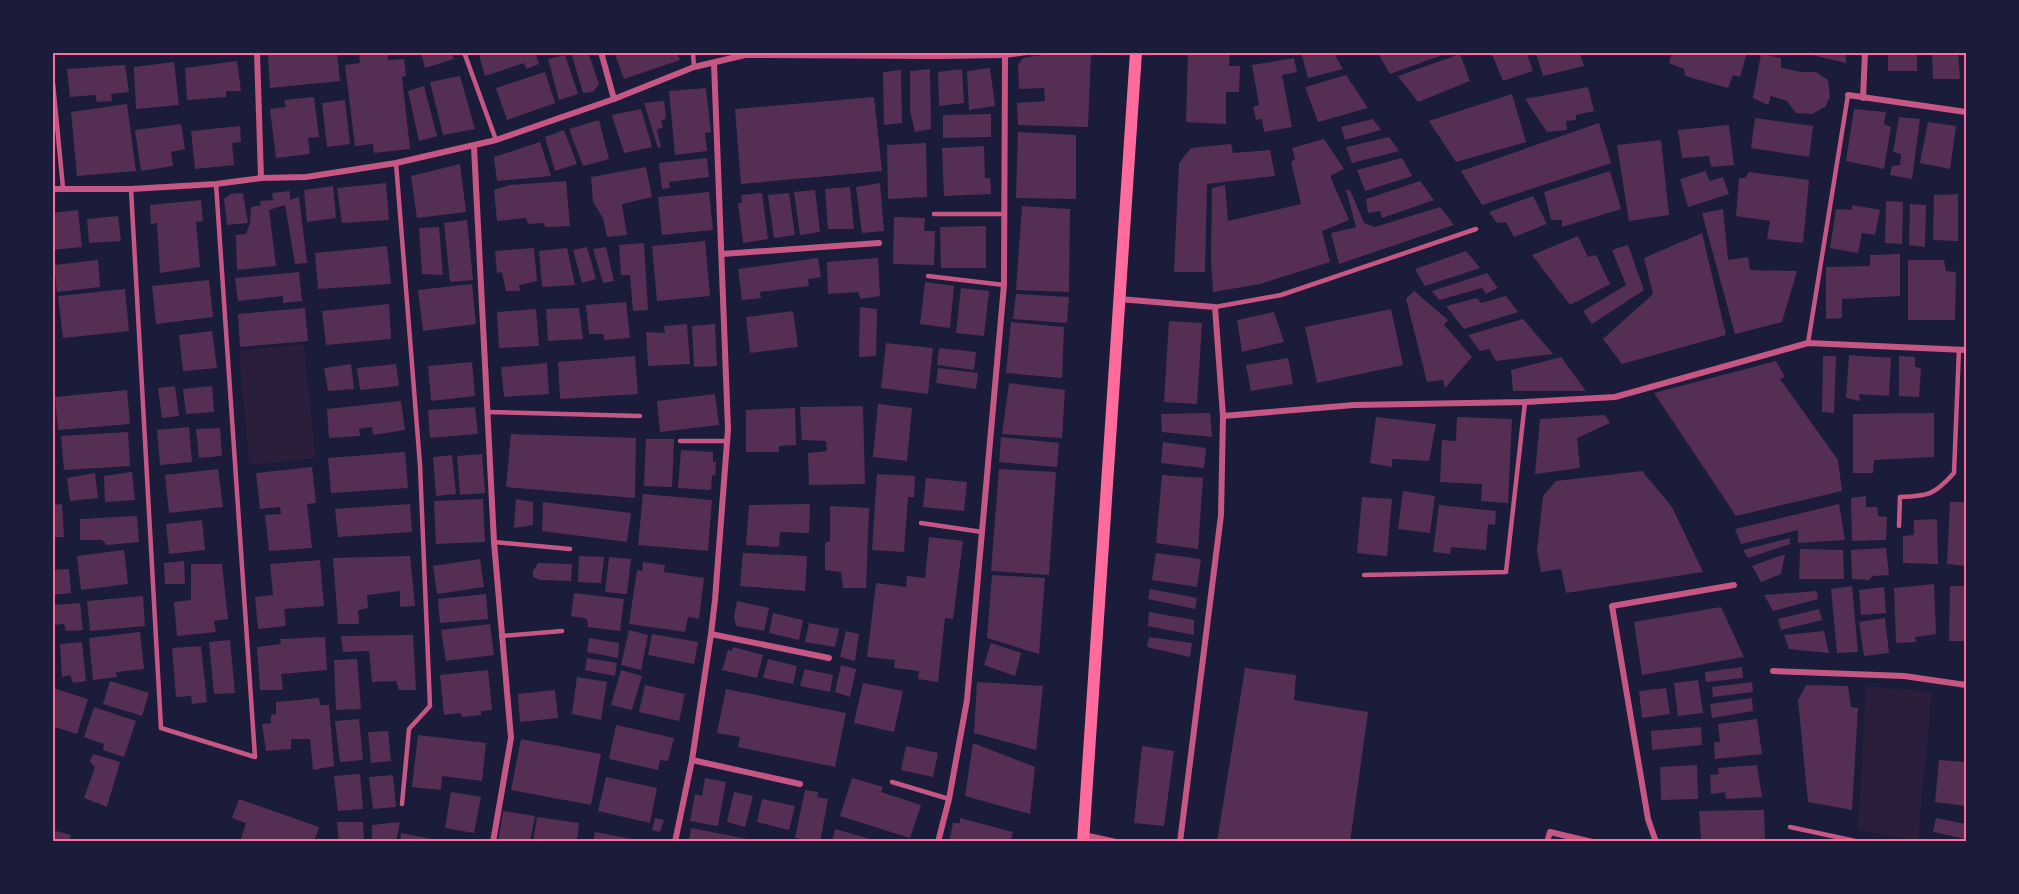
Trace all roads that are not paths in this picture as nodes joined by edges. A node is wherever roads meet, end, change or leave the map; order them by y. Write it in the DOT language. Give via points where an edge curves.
graph roads {
  1 [pos="257,52"];
  2 [pos="464,52"];
  3 [pos="601,52"];
  4 [pos="693,52"];
  5 [pos="1027,52"];
  6 [pos="1136,52"];
  7 [pos="1865,52"];
  8 [pos="846,54"];
  9 [pos="938,54"];
  10 [pos="1005,56"];
  11 [pos="714,63"];
  12 [pos="694,67"];
  13 [pos="52,73"];
  14 [pos="1848,95"];
  15 [pos="1863,98"];
  16 [pos="614,99"];
  17 [pos="1966,112"];
  18 [pos="496,140"];
  19 [pos="474,147"];
  20 [pos="396,163"];
  21 [pos="261,178"];
  22 [pos="216,184"];
  23 [pos="63,188"];
  24 [pos="52,189"];
  25 [pos="131,189"];
  26 [pos="934,214"];
  27 [pos="1004,214"];
  28 [pos="1476,229"];
  29 [pos="879,243"];
  30 [pos="722,254"];
  31 [pos="928,276"];
  32 [pos="1004,285"];
  33 [pos="1119,299"];
  34 [pos="1215,306"];
  35 [pos="1808,342"];
  36 [pos="1959,349"];
  37 [pos="1966,350"];
  38 [pos="1525,402"];
  39 [pos="488,412"];
  40 [pos="640,416"];
  41 [pos="1223,416"];
  42 [pos="680,441"];
  43 [pos="728,441"];
  44 [pos="921,523"];
  45 [pos="1899,526"];
  46 [pos="982,532"];
  47 [pos="494,542"];
  48 [pos="570,549"];
  49 [pos="1364,575"];
  50 [pos="1734,585"];
  51 [pos="562,631"];
  52 [pos="711,634"];
  53 [pos="501,636"];
  54 [pos="829,658"];
  55 [pos="1773,671"];
  56 [pos="1966,685"];
  57 [pos="692,760"];
  58 [pos="892,782"];
  59 [pos="800,783"];
  60 [pos="949,799"];
  61 [pos="402,804"];
  62 [pos="1790,827"];
  63 [pos="1083,838"];
  64 [pos="493,842"];
  65 [pos="675,842"];
  66 [pos="938,842"];
  67 [pos="1116,842"];
  68 [pos="1180,842"];
  69 [pos="1547,842"];
  70 [pos="1592,842"];
  71 [pos="1656,842"];
  72 [pos="1860,842"];
  1 -- 21 [label="street"];
  2 -- 18 [label="lane"];
  3 -- 16 [label="street"];
  4 -- 12 [label="lane"];
  5 -- 10 [label="street"];
  6 -- 33 [label="main road"];
  7 -- 15 [label="street"];
  8 -- 9 [label="street"];
  8 -- 11 [label="street" via="745,55"];
  9 -- 10 [label="street"];
  10 -- 27 [label="street"];
  11 -- 12 [label="street"];
  11 -- 30 [label="street"];
  12 -- 16 [label="street"];
  13 -- 23 [label="lane"];
  14 -- 15 [label="street"];
  14 -- 35 [label="lane"];
  15 -- 17 [label="street"];
  16 -- 18 [label="street"];
  18 -- 19 [label="street"];
  19 -- 20 [label="street"];
  19 -- 39 [label="street"];
  20 -- 21 [label="street" via="306,177"];
  20 -- 61 [label="lane" via="420,465 430,706 409,729"];
  21 -- 22 [label="street"];
  22 -- 25 [label="street"];
  22 -- 25 [label="lane" via="255,757 161,728"];
  23 -- 24 [label="street"];
  23 -- 25 [label="street"];
  26 -- 27 [label="lane"];
  27 -- 32 [label="street"];
  28 -- 34 [label="lane" via="1281,295"];
  29 -- 30 [label="street"];
  30 -- 43 [label="street"];
  31 -- 32 [label="lane"];
  32 -- 46 [label="street"];
  33 -- 34 [label="street"];
  33 -- 63 [label="main road"];
  34 -- 41 [label="street"];
  35 -- 36 [label="street"];
  35 -- 38 [label="street" via="1615,397"];
  36 -- 37 [label="street"];
  36 -- 45 [label="lane" via="1954,473 1938,490 1922,497 1900,497"];
  38 -- 41 [label="street" via="1354,405"];
  38 -- 49 [label="lane" via="1506,572"];
  39 -- 40 [label="lane"];
  39 -- 47 [label="street"];
  41 -- 68 [label="street" via="1221,515"];
  42 -- 43 [label="lane"];
  43 -- 52 [label="street"];
  44 -- 46 [label="lane"];
  46 -- 60 [label="street" via="967,700"];
  47 -- 48 [label="lane"];
  47 -- 53 [label="street"];
  50 -- 71 [label="street" via="1612,606 1647,819"];
  51 -- 53 [label="lane"];
  52 -- 54 [label="street"];
  52 -- 57 [label="street"];
  53 -- 64 [label="street" via="511,738"];
  55 -- 56 [label="street" via="1904,676"];
  57 -- 59 [label="street"];
  57 -- 65 [label="street"];
  58 -- 60 [label="lane"];
  60 -- 66 [label="street"];
  62 -- 72 [label="lane"];
  63 -- 67 [label="street"];
  69 -- 70 [label="street" via="1550,832"];
}
